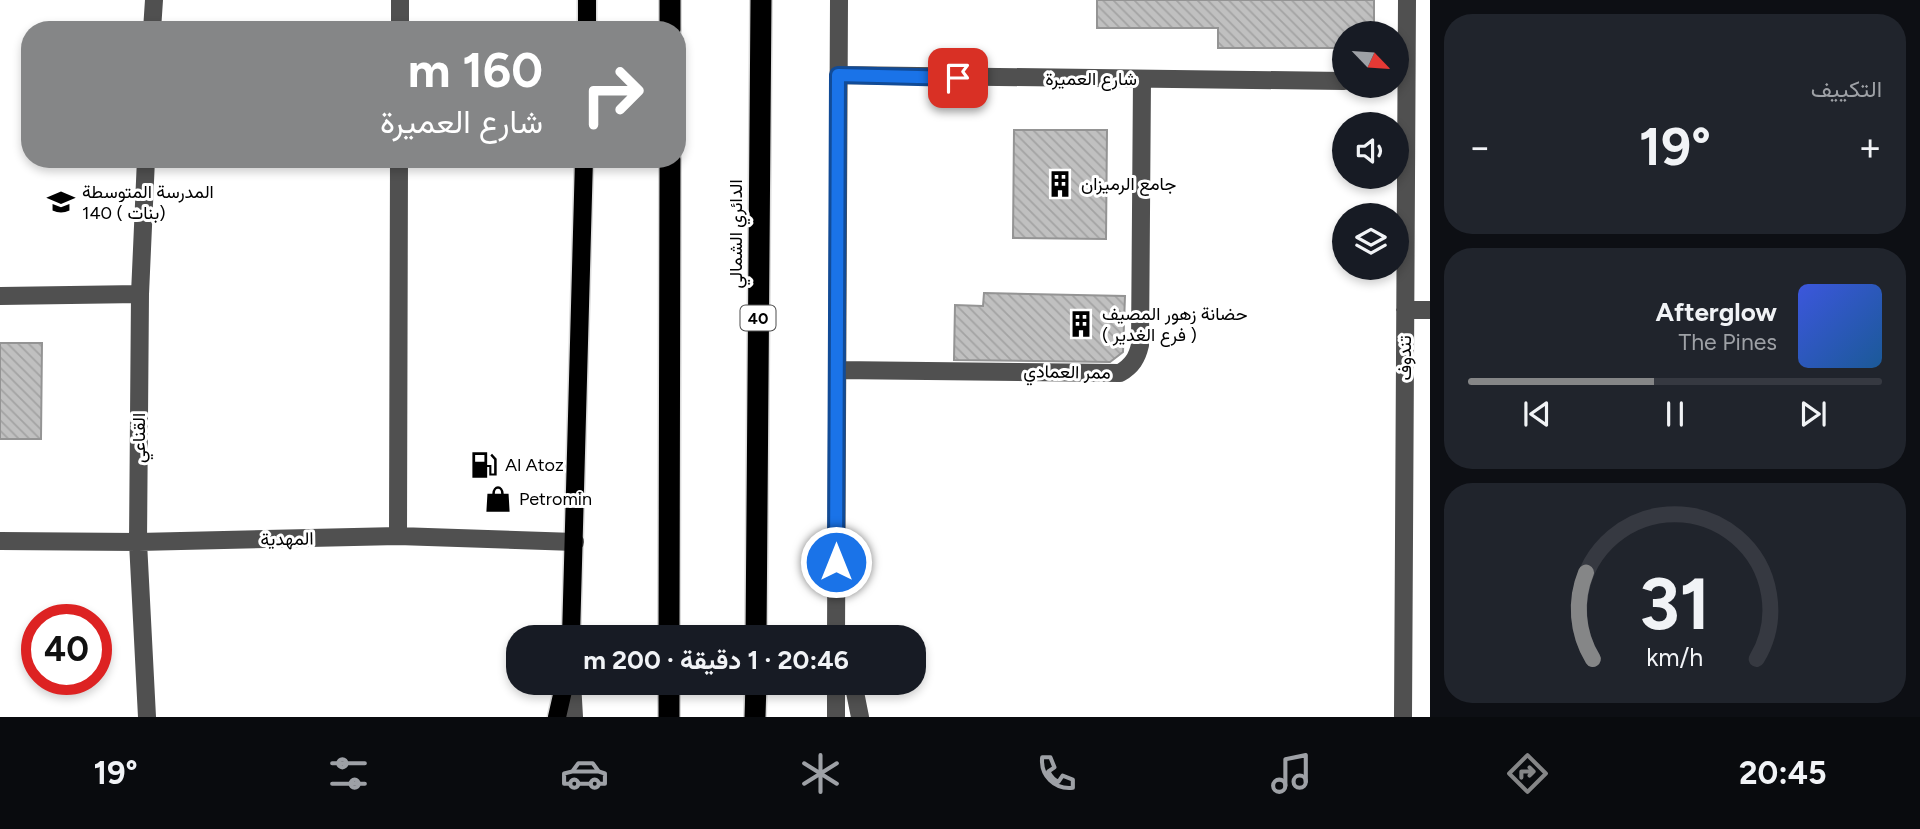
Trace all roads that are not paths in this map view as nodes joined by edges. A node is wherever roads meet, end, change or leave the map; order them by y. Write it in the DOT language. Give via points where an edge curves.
graph roads {
  1 [pos="154,0"];
  2 [pos="400,0"];
  3 [pos="587,0"];
  4 [pos="670,0"];
  5 [pos="761,0"];
  6 [pos="839,0"];
  7 [pos="1407,0"];
  8 [pos="153,21"];
  9 [pos="400,21"];
  10 [pos="587,21"];
  11 [pos="670,21"];
  12 [pos="1406,21"];
  13 [pos="838,75"];
  14 [pos="1142,79"];
  15 [pos="1332,80"];
  16 [pos="1402,98"];
  17 [pos="146,168"];
  18 [pos="399,168"];
  19 [pos="584,168"];
  20 [pos="670,168"];
  21 [pos="140,294"];
  22 [pos="0,296"];
  23 [pos="1405,310"];
  24 [pos="1430,310"];
  25 [pos="837,370"];
  26 [pos="398,536"];
  27 [pos="0,541"];
  28 [pos="138,542"];
  29 [pos="575,542"];
  30 [pos="836,590"];
  31 [pos="572,625"];
  32 [pos="669,625"];
  33 [pos="756,625"];
  34 [pos="836,625"];
  35 [pos="843,625"];
  36 [pos="562,695"];
  37 [pos="573,695"];
  38 [pos="669,695"];
  39 [pos="756,695"];
  40 [pos="836,695"];
  41 [pos="856,695"];
  42 [pos="147,717"];
  43 [pos="557,717"];
  44 [pos="574,717"];
  45 [pos="669,717"];
  46 [pos="755,717"];
  47 [pos="836,717"];
  48 [pos="860,717"];
  49 [pos="1403,717"];
  1 -- 8 [label="street"];
  2 -- 9 [label="street"];
  3 -- 10 [label="main road"];
  4 -- 11 [label="highway"];
  5 -- 33 [label="highway, الدائري الشمالي / 40"];
  6 -- 13 [label="street"];
  7 -- 12 [label="street, تندوف"];
  13 -- 14 [label="street, شارع العميرة"];
  13 -- 25 [label="street"];
  14 -- 15 [label="street, شارع العميرة"];
  14 -- 25 [label="street, ممر العمادي" via="1140,345 1127,369 1120,373"];
  16 -- 23 [label="street, تندوف"];
  17 -- 21 [label="street, القناعي"];
  18 -- 26 [label="street"];
  19 -- 29 [label="main road"];
  20 -- 32 [label="highway"];
  21 -- 22 [label="street"];
  21 -- 28 [label="street, القناعي"];
  23 -- 24 [label="street"];
  23 -- 49 [label="street, تندوف"];
  25 -- 30 [label="street"];
  26 -- 28 [label="street, المهدية"];
  26 -- 29 [label="street, المهدية"];
  27 -- 28 [label="street, المهدية"];
  28 -- 42 [label="street, القناعي"];
  29 -- 31 [label="main road"];
  30 -- 34 [label="street"];
  30 -- 35 [label="street"];
  36 -- 43 [label="main road"];
  37 -- 44 [label="street"];
  38 -- 45 [label="highway"];
  39 -- 46 [label="highway"];
  40 -- 47 [label="street"];
  41 -- 48 [label="street"];
}
